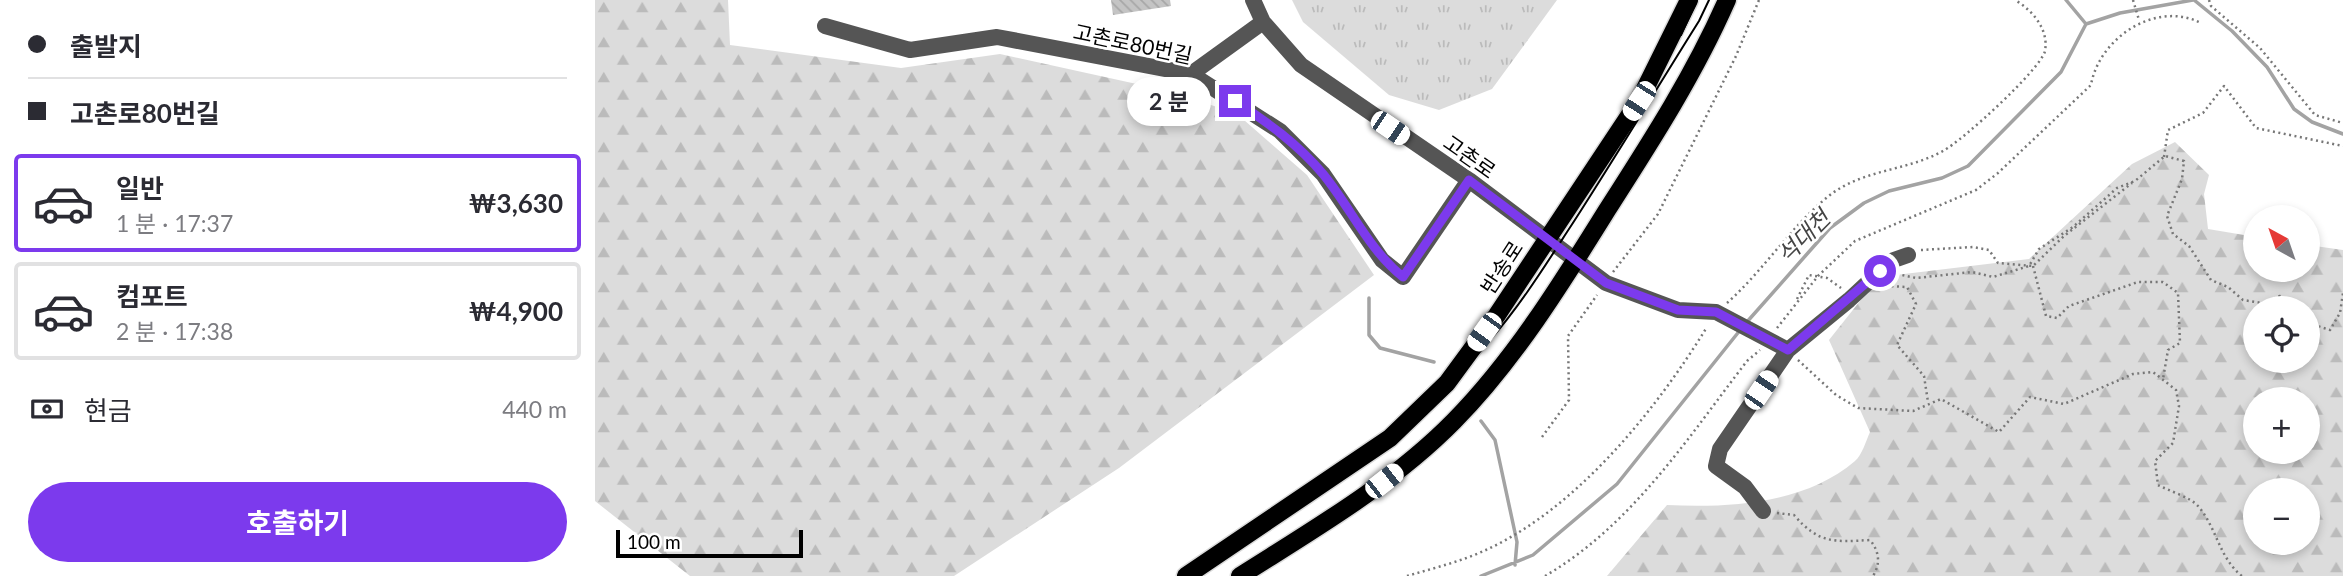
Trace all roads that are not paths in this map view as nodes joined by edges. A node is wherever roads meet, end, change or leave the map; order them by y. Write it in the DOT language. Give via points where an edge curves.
graph roads {
  1 [pos="1253,0"];
  2 [pos="1689,0"];
  3 [pos="1727,0"];
  4 [pos="1263,22"];
  5 [pos="825,26"];
  6 [pos="1191,74"];
  7 [pos="1469,180"];
  8 [pos="1547,238"];
  9 [pos="1908,256"];
  10 [pos="1576,260"];
  11 [pos="1788,350"];
  12 [pos="1763,511"];
  13 [pos="1186,576"];
  14 [pos="1240,576"];
  1 -- 4 [label="street, 고촌로"];
  2 -- 8 [label="main road, 반송로" via="1639,101"];
  3 -- 10 [label="main road" via="1654,135"];
  4 -- 6 [label="street"];
  4 -- 7 [label="street, 고촌로" via="1301,65"];
  5 -- 6 [label="street, 고촌로80번길" via="910,50 997,37"];
  6 -- 7 [label="street, 고촌로80번길" via="1280,131 1323,174 1382,260 1403,277"];
  7 -- 8 [label="street, 고촌로"];
  8 -- 10 [label="street, 고촌로"];
  8 -- 13 [label="main road, 반송로" via="1490,325 1421,410 1390,438"];
  9 -- 11 [label="street" via="1891,261"];
  10 -- 11 [label="street, 고촌로" via="1606,283 1678,310 1720,314 1765,332"];
  10 -- 14 [label="main road" via="1496,375 1454,421 1384,481"];
  11 -- 12 [label="street" via="1720,450 1716,466 1745,487"];
}
